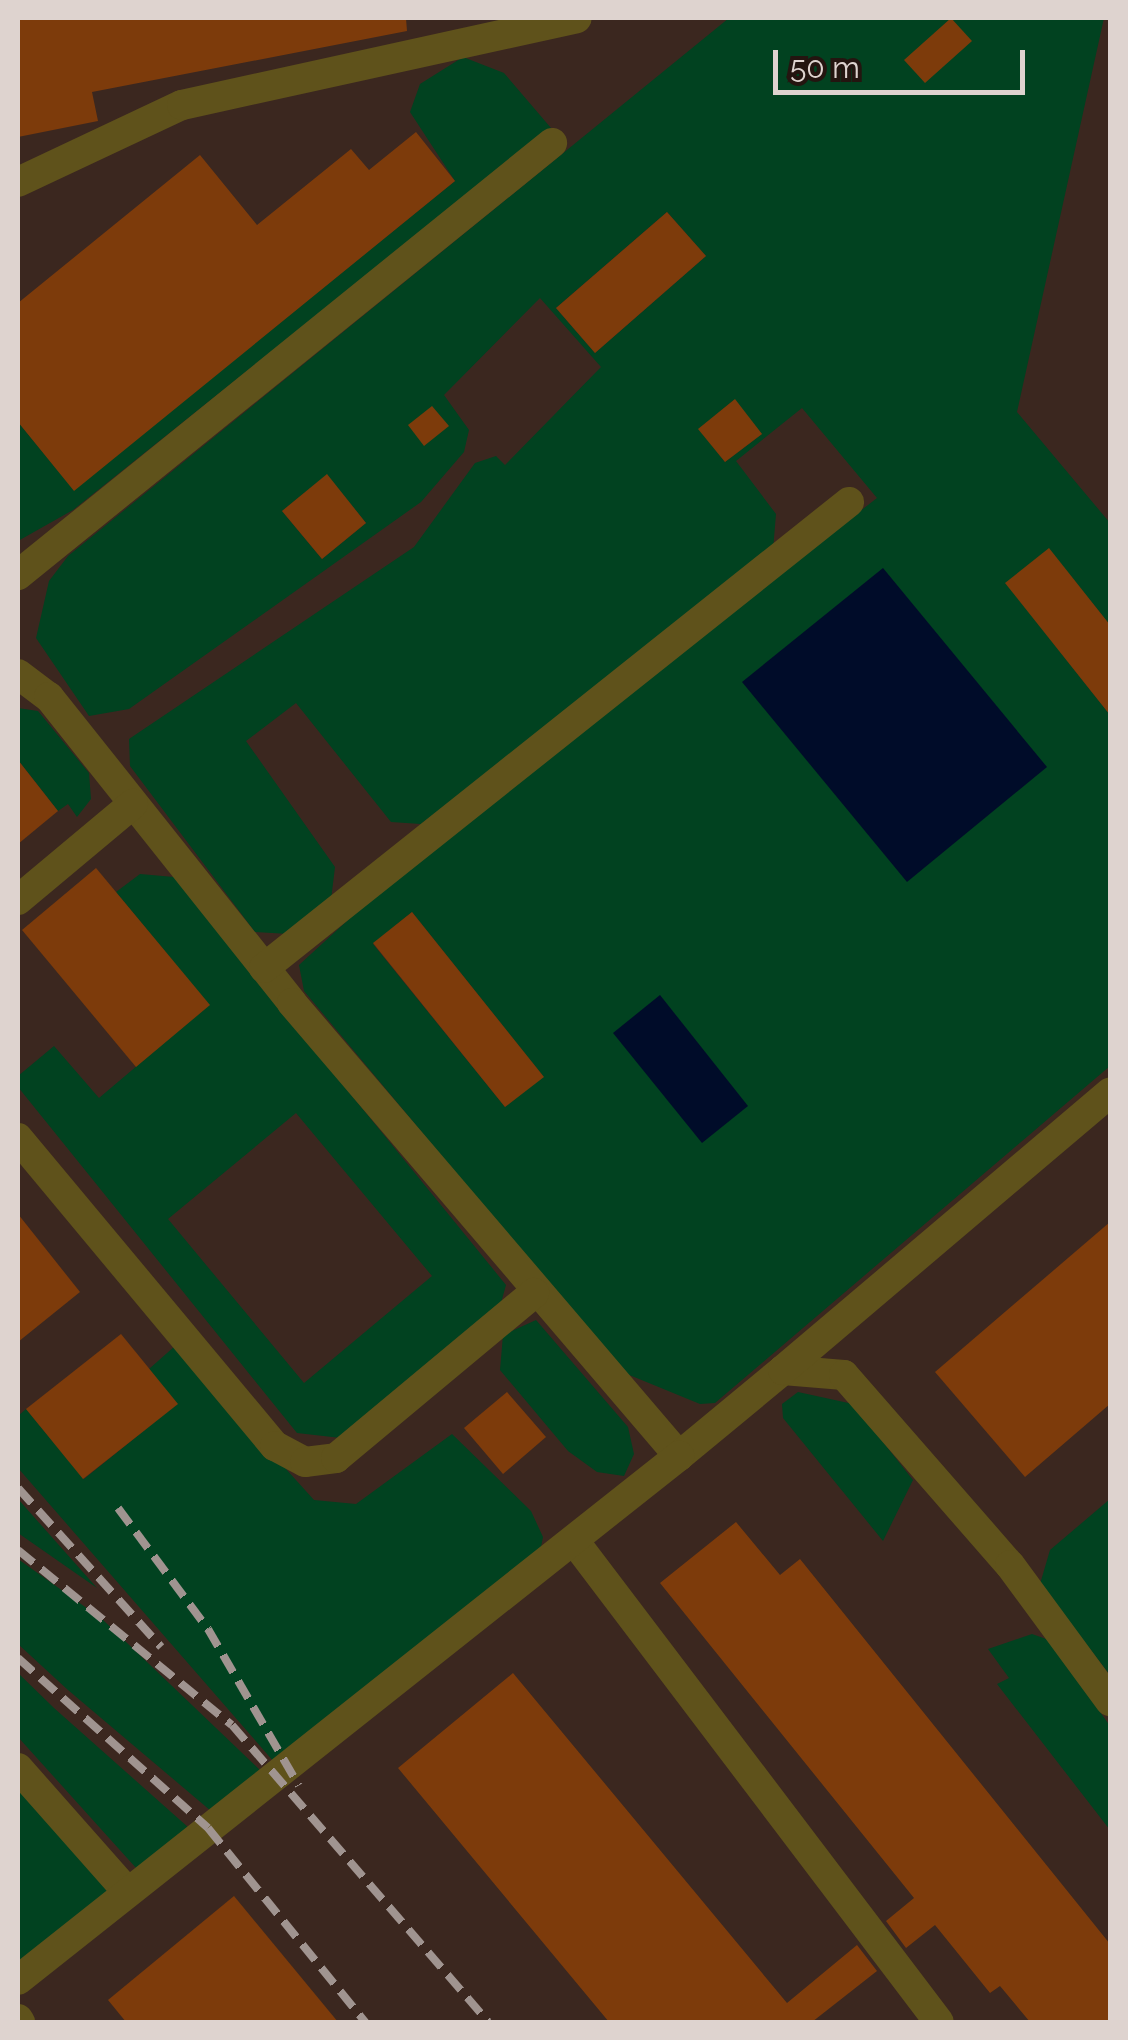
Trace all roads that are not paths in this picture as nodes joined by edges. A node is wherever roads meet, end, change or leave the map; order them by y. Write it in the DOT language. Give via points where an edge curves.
graph roads {
  1 [pos="577,18"];
  2 [pos="552,143"];
  3 [pos="18,182"];
  4 [pos="849,502"];
  5 [pos="18,575"];
  6 [pos="18,674"];
  7 [pos="133,804"];
  8 [pos="18,900"];
  9 [pos="264,968"];
  10 [pos="1110,1093"];
  11 [pos="18,1138"];
  12 [pos="534,1294"];
  13 [pos="783,1370"];
  14 [pos="680,1456"];
  15 [pos="574,1542"];
  16 [pos="1110,1700"];
  17 [pos="18,1768"];
  18 [pos="127,1891"];
  19 [pos="18,1980"];
  20 [pos="939,2022"];
  1 -- 3 [label="lane" via="182,105"];
  2 -- 5 [label="lane"];
  4 -- 9 [label="lane"];
  6 -- 7 [label="lane" via="49,697"];
  7 -- 8 [label="lane"];
  7 -- 9 [label="lane"];
  9 -- 12 [label="lane"];
  10 -- 13 [label="lane"];
  11 -- 12 [label="lane" via="276,1446 305,1462 336,1458"];
  12 -- 14 [label="lane"];
  13 -- 14 [label="lane"];
  13 -- 16 [label="lane" via="844,1375 1010,1565"];
  14 -- 15 [label="lane"];
  15 -- 18 [label="lane"];
  15 -- 20 [label="lane"];
  17 -- 18 [label="lane"];
  18 -- 19 [label="lane"];
}
